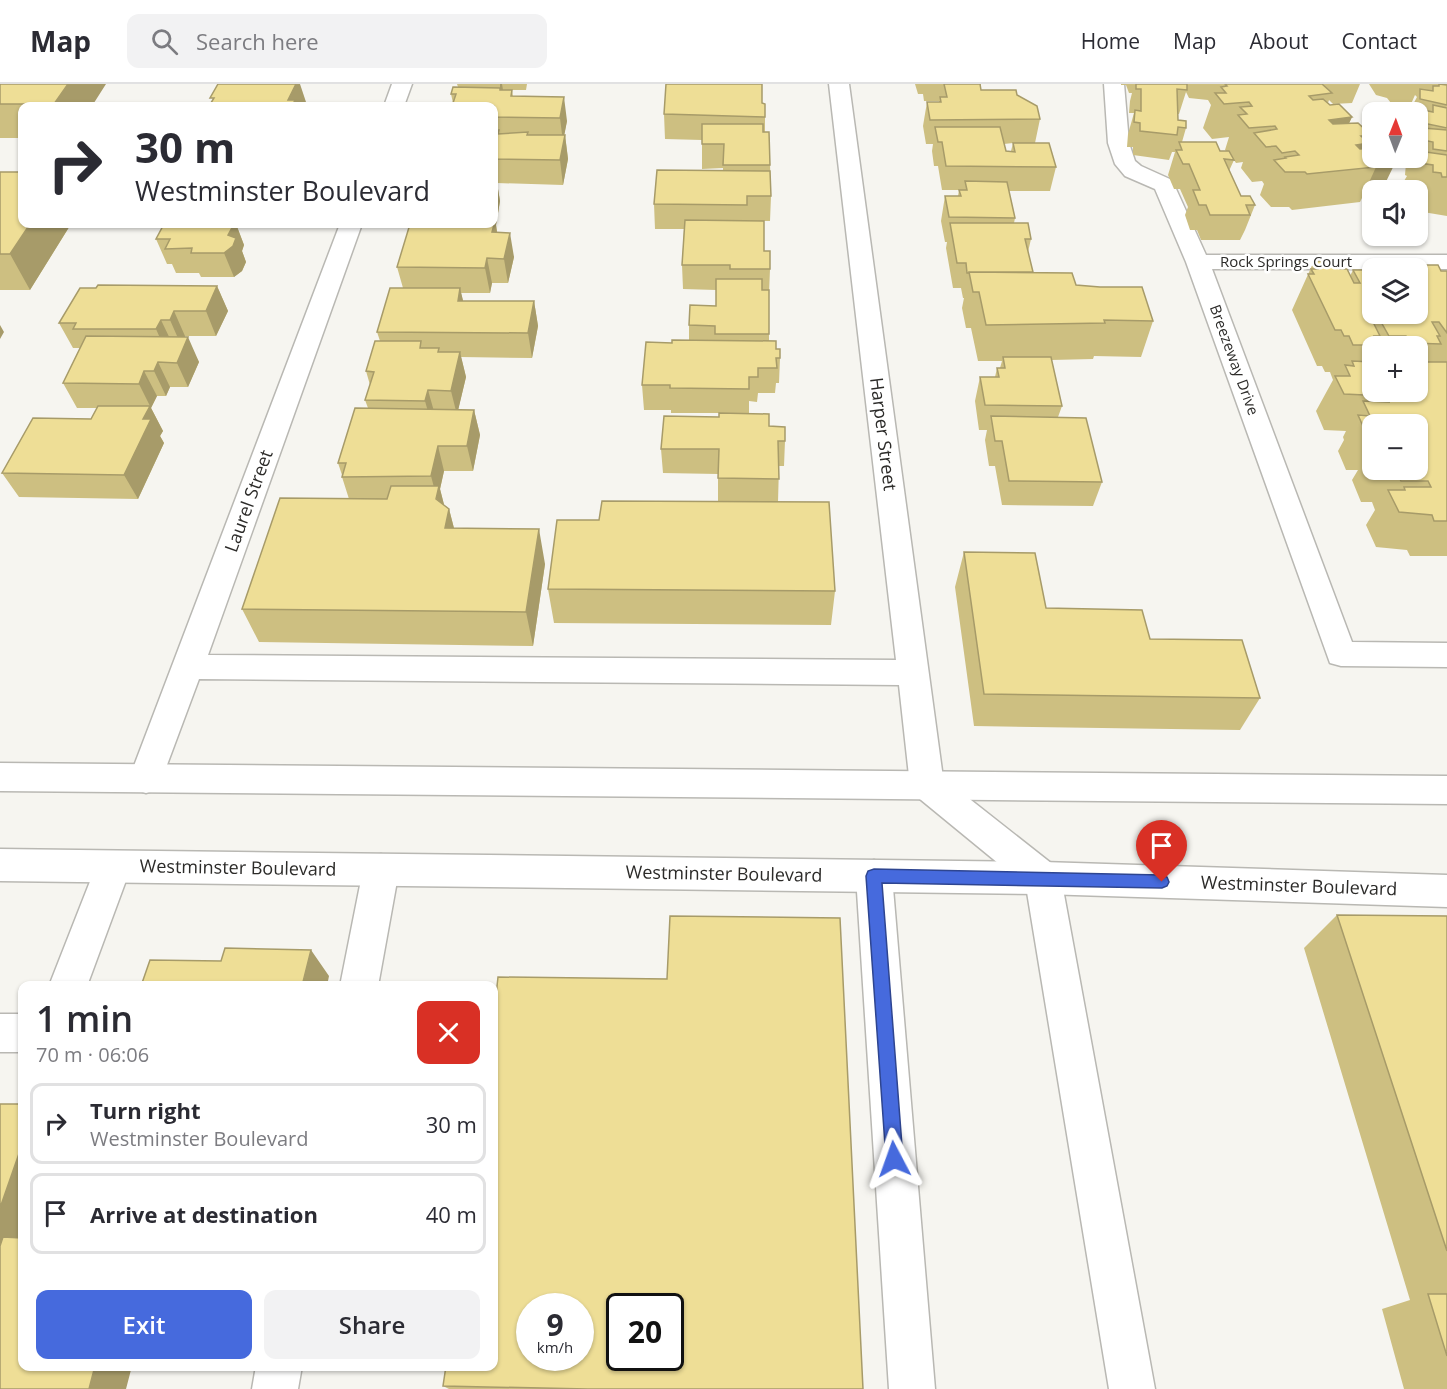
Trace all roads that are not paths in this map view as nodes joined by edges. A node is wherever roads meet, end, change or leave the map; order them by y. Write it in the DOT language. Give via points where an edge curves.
graph roads {
  1 [pos="402,84"];
  2 [pos="839,84"];
  3 [pos="1114,84"];
  4 [pos="395,102"];
  5 [pos="350,228"];
  6 [pos="1198,262"];
  7 [pos="1447,262"];
  8 [pos="1447,655"];
  9 [pos="188,667"];
  10 [pos="913,673"];
  11 [pos="0,777"];
  12 [pos="146,779"];
  13 [pos="927,784"];
  14 [pos="1447,790"];
  15 [pos="0,865"];
  16 [pos="113,867"];
  17 [pos="381,870"];
  18 [pos="874,876"];
  19 [pos="1043,878"];
  20 [pos="1447,891"];
  21 [pos="70,981"];
  22 [pos="360,981"];
  23 [pos="0,1033"];
  24 [pos="18,1033"];
  25 [pos="278,1371"];
  26 [pos="275,1389"];
  27 [pos="912,1389"];
  28 [pos="1132,1389"];
  1 -- 4 [label="street"];
  2 -- 10 [label="street, Harper Street"];
  3 -- 6 [label="street, Breezeway Drive" via="1119,150 1131,169 1164,185"];
  5 -- 9 [label="street, Laurel Street"];
  6 -- 7 [label="street, Rock Springs Court"];
  6 -- 8 [label="street, Breezeway Drive" via="1341,654"];
  9 -- 10 [label="street"];
  9 -- 12 [label="street, Laurel Street"];
  10 -- 13 [label="street, Harper Street"];
  11 -- 12 [label="street"];
  12 -- 13 [label="street"];
  13 -- 14 [label="street"];
  13 -- 19 [label="street"];
  15 -- 16 [label="street, Westminster Boulevard"];
  16 -- 17 [label="street, Westminster Boulevard"];
  16 -- 21 [label="street"];
  17 -- 18 [label="street, Westminster Boulevard"];
  17 -- 22 [label="street"];
  18 -- 19 [label="street, Westminster Boulevard"];
  18 -- 27 [label="street"];
  19 -- 20 [label="street, Westminster Boulevard"];
  19 -- 28 [label="street"];
  23 -- 24 [label="street"];
  25 -- 26 [label="street"];
}
